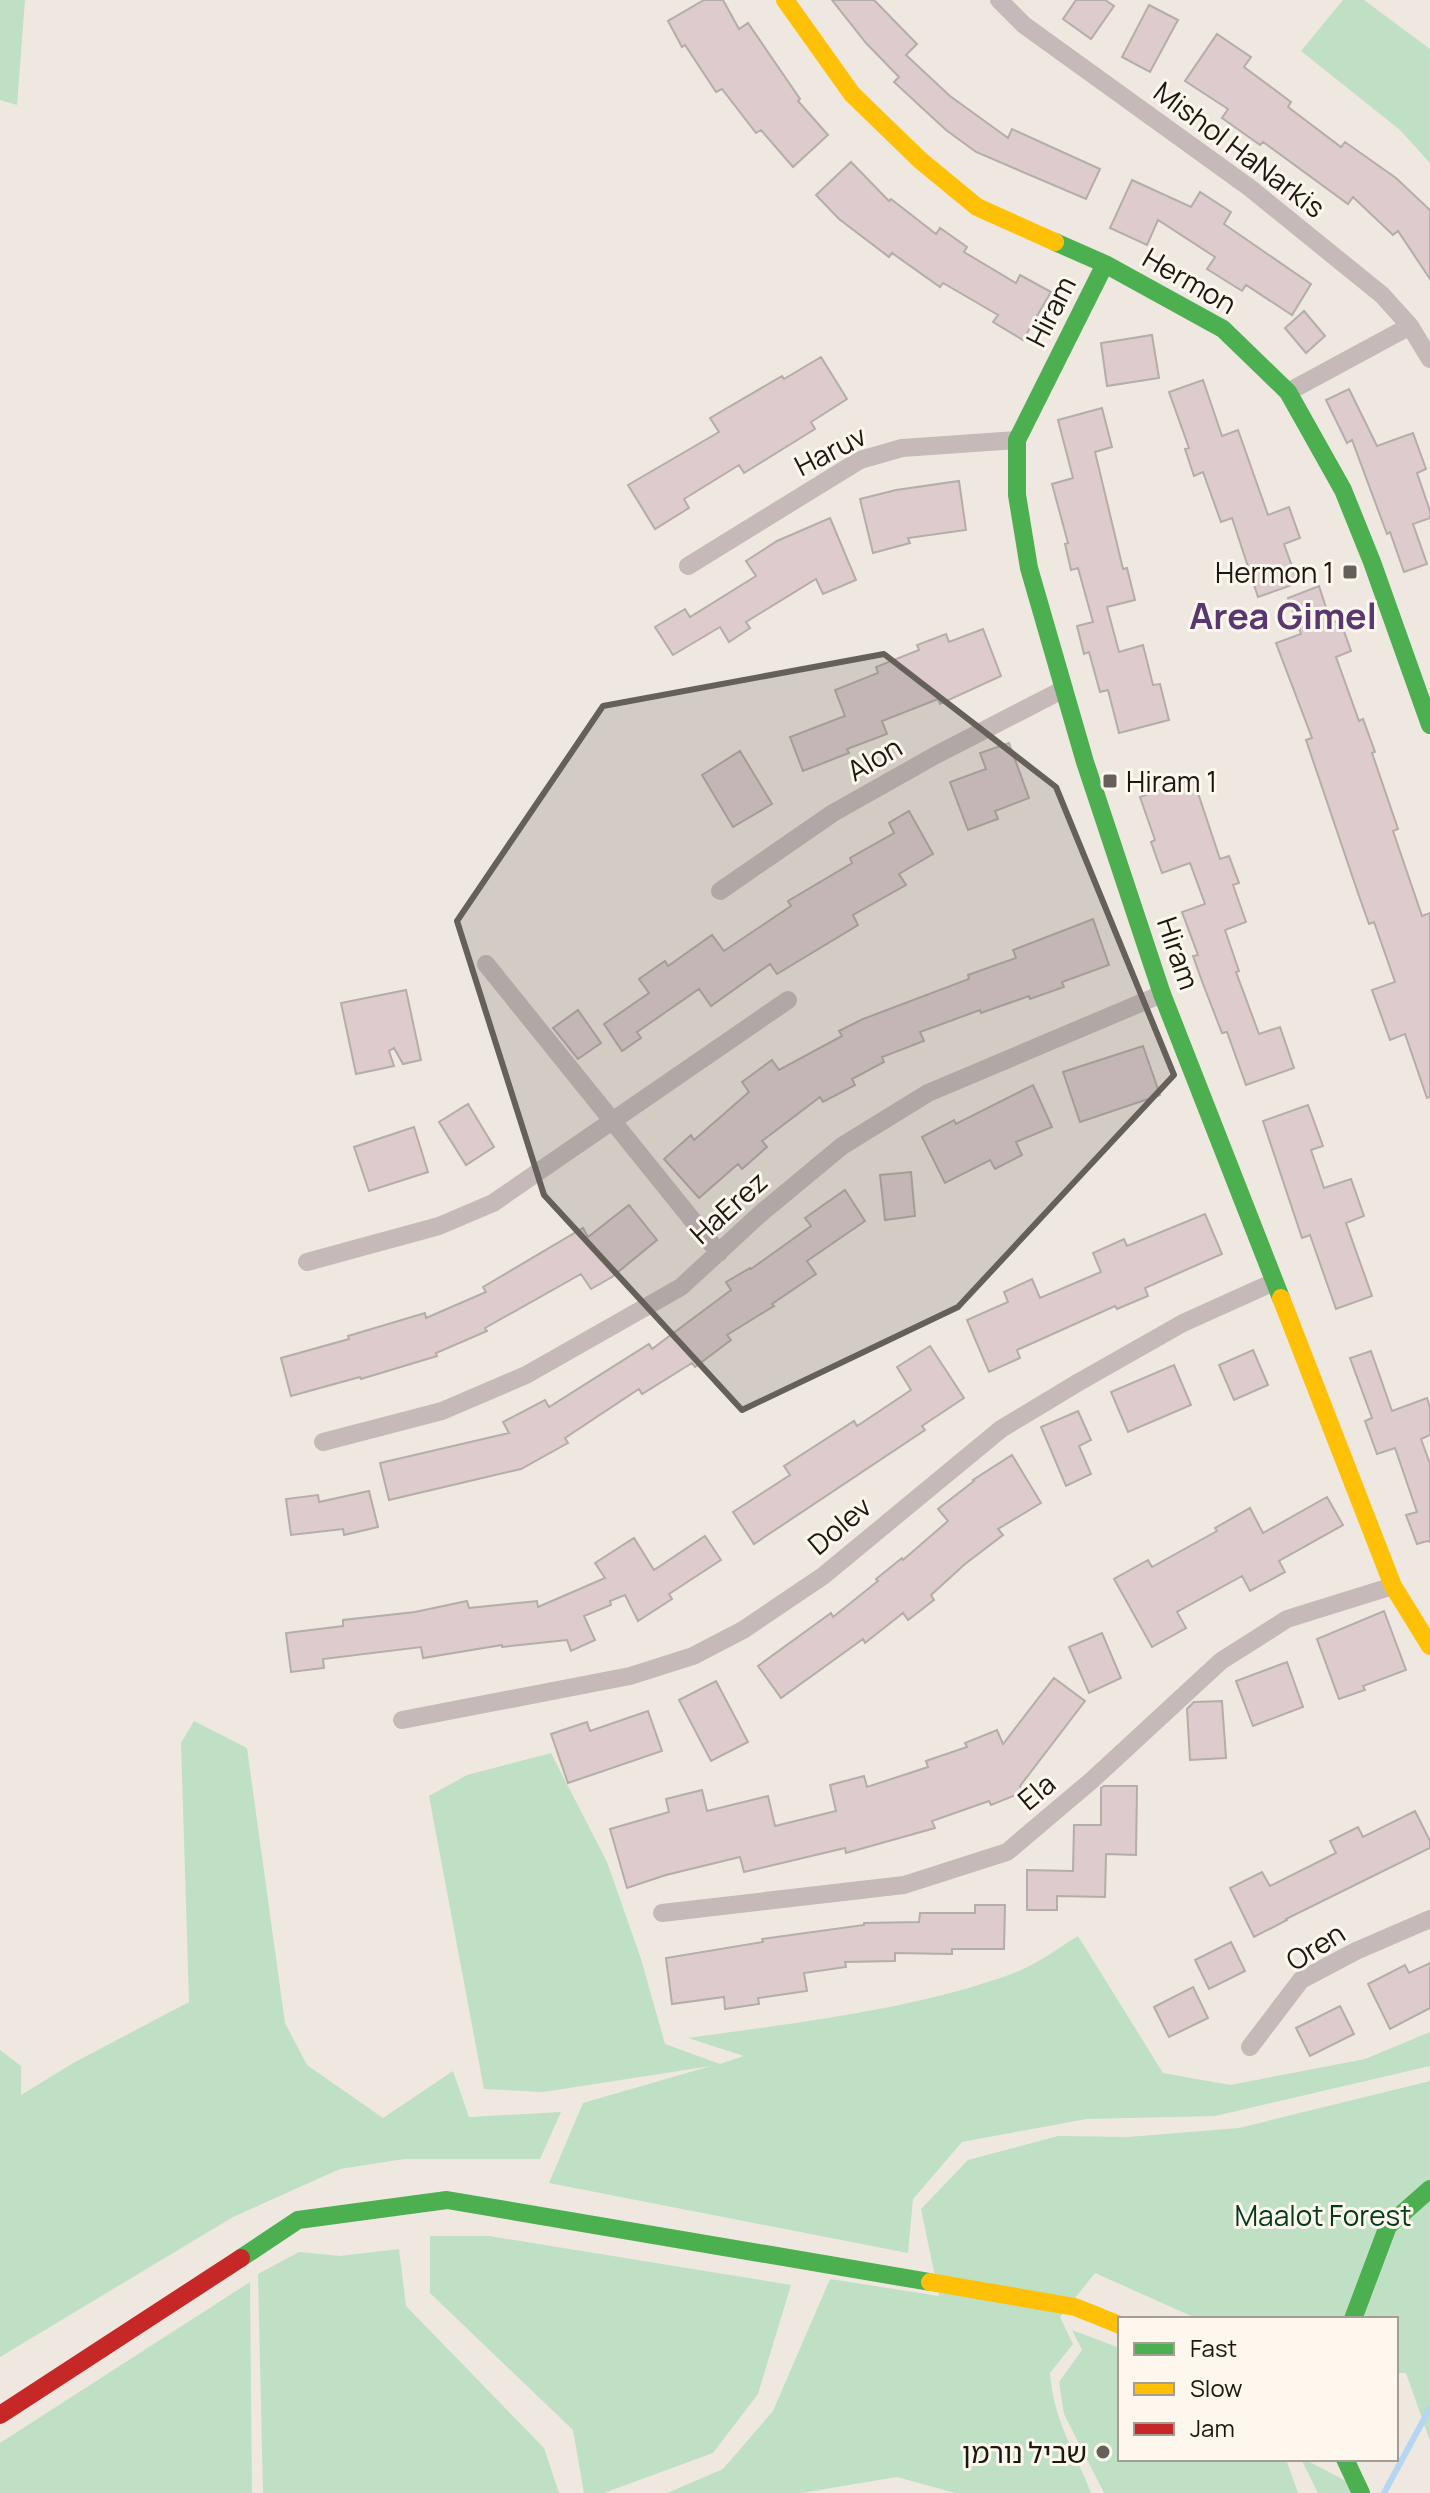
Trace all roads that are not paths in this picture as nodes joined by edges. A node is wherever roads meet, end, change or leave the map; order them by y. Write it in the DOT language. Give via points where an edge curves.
graph roads {
  1 [pos="785,0"];
  2 [pos="999,0"];
  3 [pos="1105,264"];
  4 [pos="1410,326"];
  5 [pos="1430,359"];
  6 [pos="1288,392"];
  7 [pos="1017,440"];
  8 [pos="688,566"];
  9 [pos="1064,689"];
  10 [pos="1430,725"];
  11 [pos="720,891"];
  12 [pos="486,964"];
  13 [pos="1162,994"];
  14 [pos="788,1000"];
  15 [pos="612,1121"];
  16 [pos="719,1253"];
  17 [pos="307,1262"];
  18 [pos="1274,1282"];
  19 [pos="323,1442"];
  20 [pos="1393,1586"];
  21 [pos="1430,1646"];
  22 [pos="402,1720"];
  23 [pos="662,1913"];
  24 [pos="1430,1919"];
  25 [pos="1250,2047"];
  26 [pos="1430,2189"];
  27 [pos="1354,2317"];
  28 [pos="1118,2324"];
  29 [pos="0,2415"];
  30 [pos="1346,2461"];
  31 [pos="1361,2493"];
  1 -- 3 [label="street, Hermon" via="852,94 966,198"];
  2 -- 4 [label="street, Mishol HaNarkis" via="1024,25 1250,188 1382,295"];
  3 -- 6 [label="street, Hermon" via="1223,329"];
  3 -- 7 [label="street, Hiram"];
  4 -- 5 [label="street, Mishol HaNarkis"];
  4 -- 6 [label="street"];
  6 -- 10 [label="street, Hermon" via="1343,490"];
  7 -- 8 [label="street, Haruv" via="902,448 860,460"];
  7 -- 9 [label="street, Hiram" via="1017,495 1029,568"];
  9 -- 11 [label="street, Alon" via="833,813"];
  9 -- 13 [label="street, Hiram"];
  12 -- 15 [label="street"];
  13 -- 16 [label="street, HaErez" via="928,1093 842,1146"];
  13 -- 18 [label="street, Hiram"];
  14 -- 15 [label="street"];
  15 -- 16 [label="street"];
  15 -- 17 [label="street" via="493,1203 439,1226"];
  16 -- 19 [label="street, HaErez" via="681,1287 526,1375 442,1411"];
  18 -- 20 [label="street, Hiram"];
  18 -- 22 [label="street, Dolev" via="1183,1323 1001,1429 823,1576 743,1630 693,1656 614,1679"];
  20 -- 21 [label="street, Hiram"];
  20 -- 23 [label="street, Ela" via="1287,1619 1221,1661 1007,1852 904,1885"];
  24 -- 25 [label="street, Oren" via="1301,1980"];
  26 -- 27 [label="street" via="1388,2226"];
  28 -- 29 [label="street" via="1075,2307 447,2200 298,2220"];
  30 -- 31 [label="street"];
}
